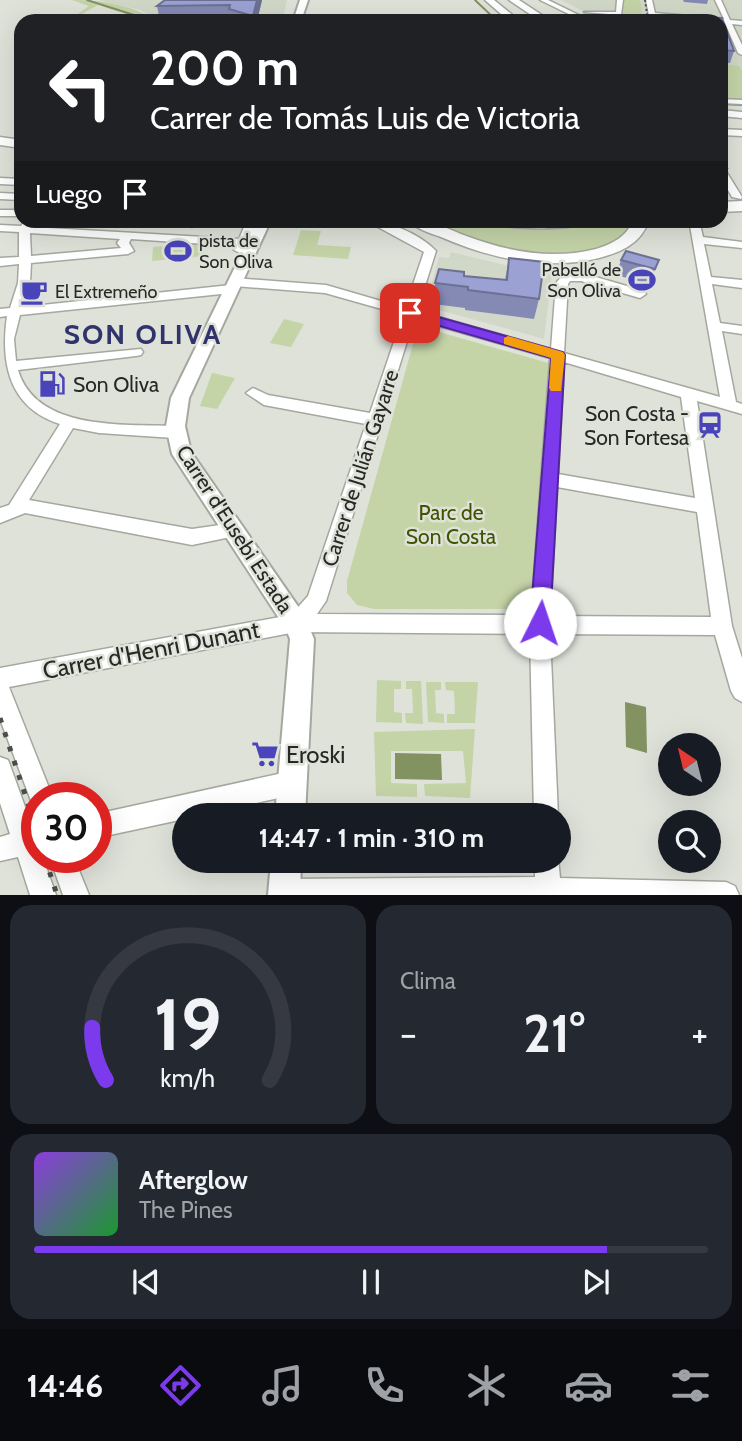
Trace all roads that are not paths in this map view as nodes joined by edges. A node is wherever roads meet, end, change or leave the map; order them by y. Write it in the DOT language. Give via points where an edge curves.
graph roads {
  1 [pos="489,0"];
  2 [pos="513,0"];
  3 [pos="543,0"];
  4 [pos="620,0"];
  5 [pos="523,5"];
  6 [pos="576,6"];
  7 [pos="587,12"];
  8 [pos="506,14"];
  9 [pos="536,14"];
  10 [pos="542,14"];
  11 [pos="572,14"];
  12 [pos="591,14"];
  13 [pos="728,22"];
  14 [pos="742,23"];
  15 [pos="742,53"];
  16 [pos="728,181"];
  17 [pos="741,202"];
  18 [pos="28,228"];
  19 [pos="44,228"];
  20 [pos="249,228"];
  21 [pos="261,228"];
  22 [pos="387,228"];
  23 [pos="433,228"];
  24 [pos="637,228"];
  25 [pos="696,228"];
  26 [pos="698,240"];
  27 [pos="126,243"];
  28 [pos="242,243"];
  29 [pos="742,245"];
  30 [pos="248,258"];
  31 [pos="25,260"];
  32 [pos="0,262"];
  33 [pos="705,280"];
  34 [pos="742,284"];
  35 [pos="233,286"];
  36 [pos="640,294"];
  37 [pos="17,311"];
  38 [pos="0,313"];
  39 [pos="410,313"];
  40 [pos="714,326"];
  41 [pos="742,330"];
  42 [pos="136,352"];
  43 [pos="558,355"];
  44 [pos="9,366"];
  45 [pos="253,393"];
  46 [pos="688,393"];
  47 [pos="736,407"];
  48 [pos="377,420"];
  49 [pos="69,422"];
  50 [pos="174,432"];
  51 [pos="550,479"];
  52 [pos="16,507"];
  53 [pos="705,507"];
  54 [pos="0,516"];
  55 [pos="234,530"];
  56 [pos="296,622"];
  57 [pos="540,623"];
  58 [pos="722,626"];
  59 [pos="0,678"];
  60 [pos="0,690"];
  61 [pos="742,691"];
  62 [pos="0,768"];
  63 [pos="35,782"];
  64 [pos="292,783"];
  65 [pos="291,803"];
  66 [pos="546,803"];
  67 [pos="112,822"];
  68 [pos="21,829"];
  69 [pos="21,844"];
  70 [pos="0,849"];
  71 [pos="36,873"];
  72 [pos="68,873"];
  73 [pos="285,873"];
  74 [pos="547,873"];
  75 [pos="284,893"];
  76 [pos="548,893"];
  77 [pos="43,895"];
  78 [pos="76,895"];
  79 [pos="726,895"];
  1 -- 8 [label="highway"];
  2 -- 5 [label="highway"];
  3 -- 11 [label="street"];
  4 -- 7 [label="street" via="619,13"];
  5 -- 9 [label="highway"];
  5 -- 10 [label="highway"];
  6 -- 7 [label="street"];
  7 -- 12 [label="street"];
  13 -- 14 [label="street"];
  13 -- 15 [label="street"];
  16 -- 17 [label="street"];
  18 -- 31 [label="street"];
  19 -- 27 [label="street"];
  20 -- 28 [label="street"];
  21 -- 30 [label="main road, Carrer d'Eusebi Estada"];
  22 -- 39 [label="street, Carrer de Julián Gayarre" via="430,251"];
  23 -- 24 [label="highway" via="482,249 556,259 585,257 619,246"];
  25 -- 26 [label="street"];
  26 -- 29 [label="street"];
  26 -- 33 [label="street"];
  27 -- 28 [label="street"];
  27 -- 31 [label="street"];
  28 -- 30 [label="street" via="240,252"];
  30 -- 35 [label="main road, Carrer d'Eusebi Estada"];
  31 -- 32 [label="street"];
  31 -- 37 [label="street"];
  33 -- 34 [label="street"];
  33 -- 40 [label="street"];
  35 -- 37 [label="street"];
  35 -- 39 [label="street" via="327,289"];
  35 -- 50 [label="main road, Carrer d'Eusebi Estada" via="180,398"];
  36 -- 43 [label="street" via="582,277 567,278 562,283"];
  37 -- 38 [label="street"];
  37 -- 44 [label="street" via="7,340"];
  39 -- 43 [label="street"];
  39 -- 48 [label="street, Carrer de Julián Gayarre"];
  40 -- 41 [label="street"];
  40 -- 47 [label="street"];
  42 -- 44 [label="street"];
  43 -- 46 [label="street"];
  43 -- 51 [label="street"];
  44 -- 49 [label="street" via="18,393 34,408"];
  45 -- 48 [label="street" via="264,400"];
  46 -- 47 [label="street"];
  46 -- 53 [label="street"];
  48 -- 56 [label="street, Carrer de Julián Gayarre" via="316,601"];
  49 -- 50 [label="street"];
  49 -- 52 [label="street"];
  50 -- 55 [label="main road, Carrer d'Eusebi Estada" via="182,454"];
  51 -- 53 [label="street"];
  51 -- 57 [label="street"];
  52 -- 54 [label="street"];
  52 -- 55 [label="street" via="192,537"];
  53 -- 58 [label="street"];
  55 -- 56 [label="main road, Carrer d'Eusebi Estada"];
  56 -- 57 [label="street, Carrer d'Henri Dunant"];
  56 -- 59 [label="street, Carrer d'Henri Dunant"];
  56 -- 64 [label="main road, Carrer d'Eusebi Estada" via="302,639"];
  57 -- 58 [label="street, Carrer d'Henri Dunant"];
  57 -- 66 [label="street"];
  58 -- 61 [label="street"];
  60 -- 63 [label="street"];
  62 -- 68 [label="street"];
  64 -- 65 [label="main road, Carrer d'Eusebi Estada"];
  64 -- 67 [label="street"];
  69 -- 70 [label="street"];
  71 -- 77 [label="street"];
  72 -- 78 [label="street"];
  73 -- 75 [label="main road"];
  74 -- 76 [label="street"];
  75 -- 76 [label="street"];
  76 -- 79 [label="street"];
}
